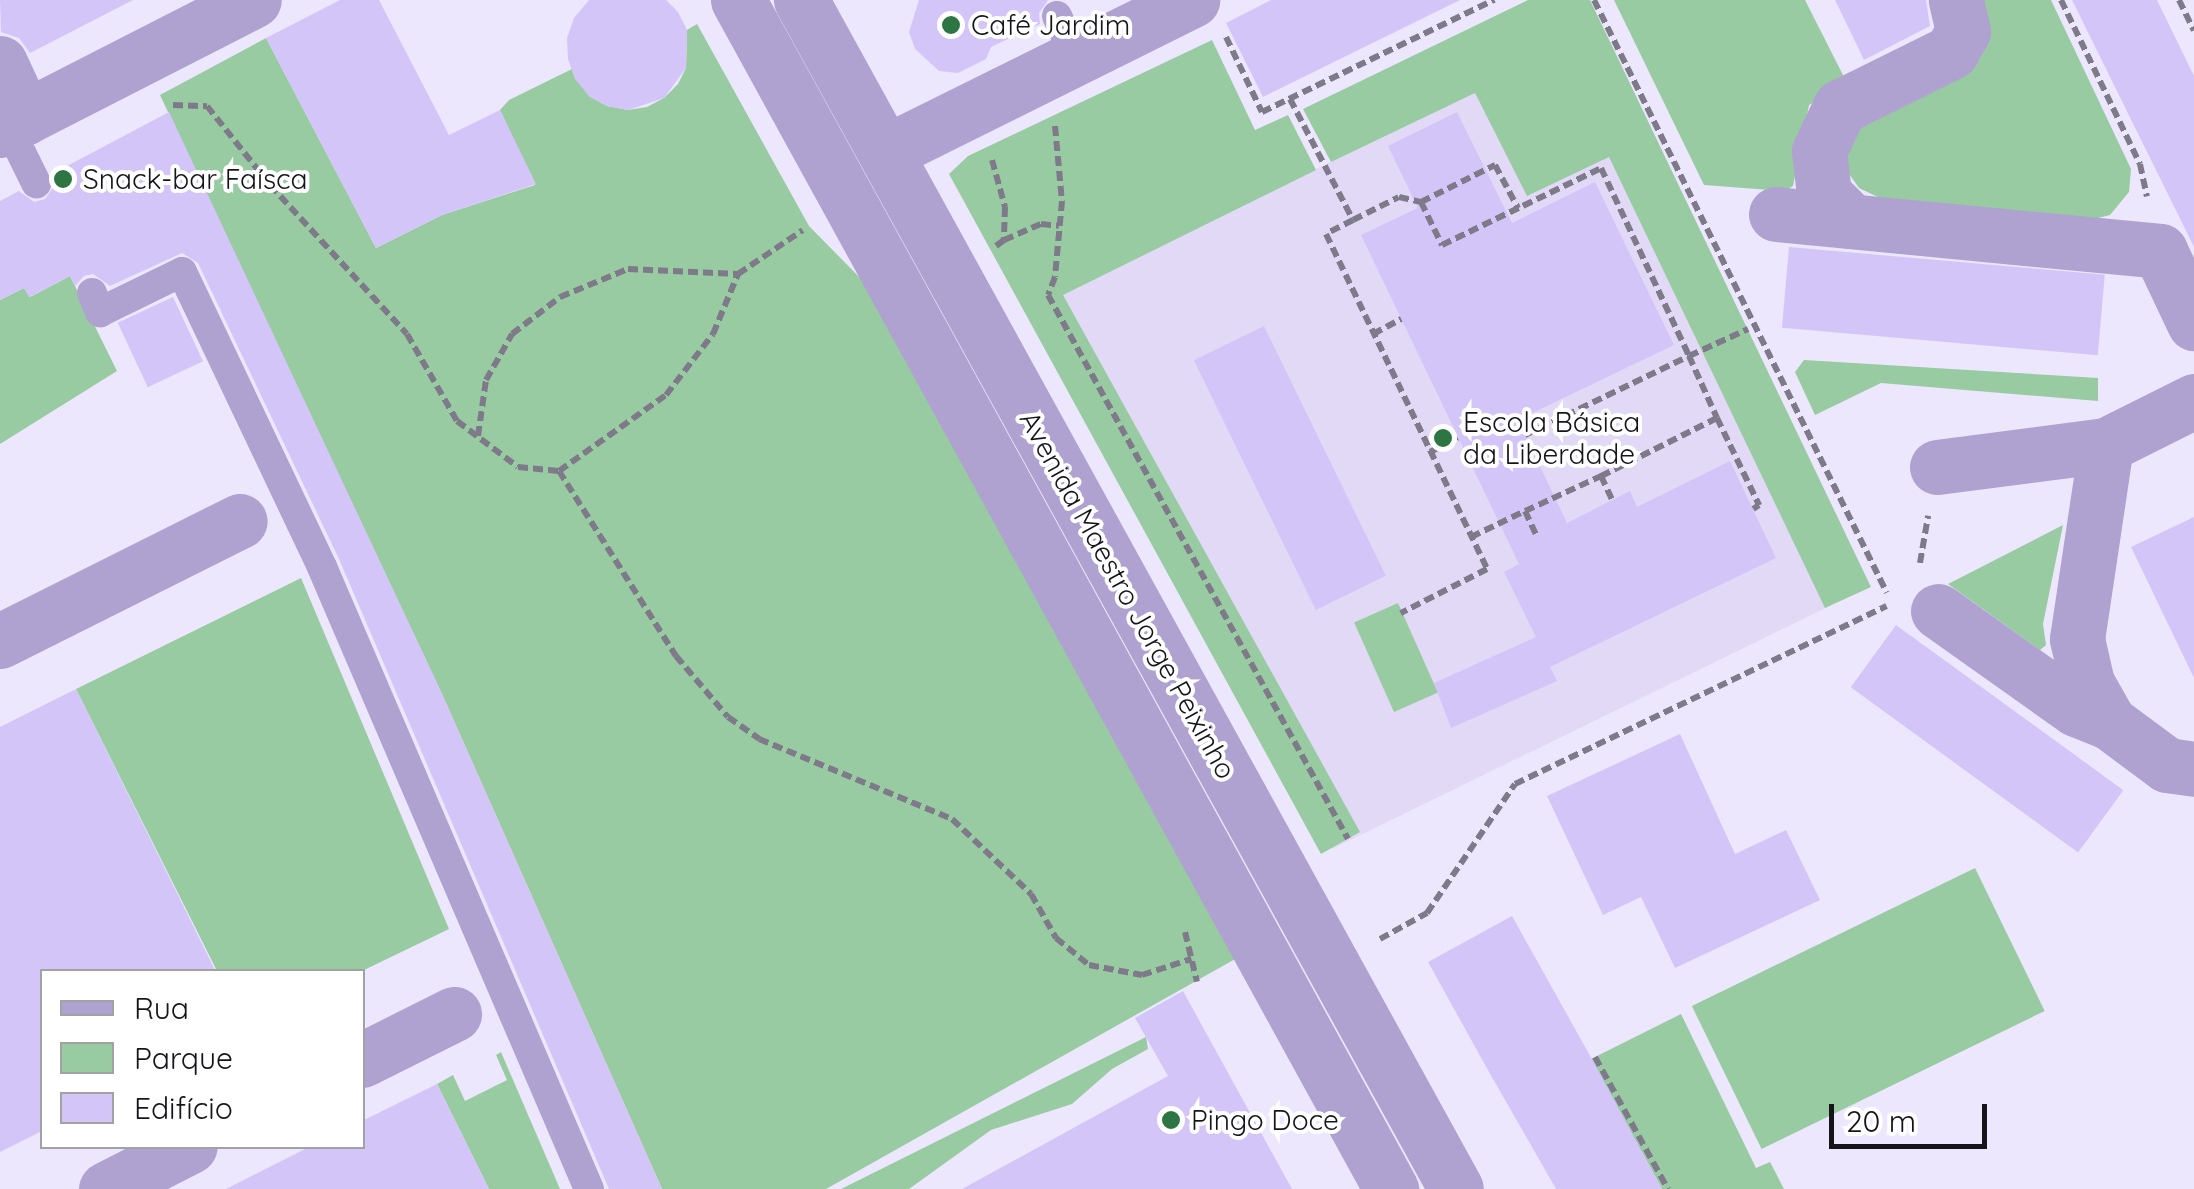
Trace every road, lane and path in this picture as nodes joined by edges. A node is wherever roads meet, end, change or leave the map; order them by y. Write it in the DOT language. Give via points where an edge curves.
graph roads {
  1 [pos="254,0"];
  2 [pos="738,0"];
  3 [pos="801,0"];
  4 [pos="1494,0"];
  5 [pos="1594,0"];
  6 [pos="1956,0"];
  7 [pos="2060,0"];
  8 [pos="2179,0"];
  9 [pos="1208,16"];
  10 [pos="2194,31"];
  11 [pos="142,56"];
  12 [pos="0,63"];
  13 [pos="1290,99"];
  14 [pos="1053,116"];
  15 [pos="11,125"];
  16 [pos="986,148"];
  17 [pos="886,152"];
  18 [pos="36,183"];
  19 [pos="850,202"];
  20 [pos="1421,202"];
  21 [pos="1518,208"];
  22 [pos="1776,214"];
  23 [pos="1353,220"];
  24 [pos="1852,221"];
  25 [pos="1060,226"];
  26 [pos="1004,240"];
  27 [pos="991,250"];
  28 [pos="2160,251"];
  29 [pos="738,274"];
  30 [pos="92,293"];
  31 [pos="1401,319"];
  32 [pos="2194,323"];
  33 [pos="1748,328"];
  34 [pos="1373,334"];
  35 [pos="1688,356"];
  36 [pos="2194,402"];
  37 [pos="1717,418"];
  38 [pos="1526,435"];
  39 [pos="478,438"];
  40 [pos="1458,438"];
  41 [pos="2106,445"];
  42 [pos="1430,452"];
  43 [pos="1937,467"];
  44 [pos="558,471"];
  45 [pos="1601,476"];
  46 [pos="1612,500"];
  47 [pos="1753,509"];
  48 [pos="1525,512"];
  49 [pos="240,522"];
  50 [pos="1471,537"];
  51 [pos="1538,537"];
  52 [pos="1938,611"];
  53 [pos="1401,612"];
  54 [pos="0,642"];
  55 [pos="2109,722"];
  56 [pos="2194,770"];
  57 [pos="1348,839"];
  58 [pos="1191,959"];
  59 [pos="1333,966"];
  60 [pos="454,1014"];
  61 [pos="365,1058"];
  62 [pos="1595,1058"];
  63 [pos="184,1149"];
  64 [pos="106,1189"];
  65 [pos="589,1189"];
  66 [pos="1391,1189"];
  67 [pos="1456,1189"];
  68 [pos="1668,1189"];
  1 -- 11 [label="street"];
  2 -- 19 [label="street, Avenida Maestro Jorge Peixinho"];
  3 -- 17 [label="street, Avenida Maestro Jorge Peixinho"];
  4 -- 13 [label="path"];
  5 -- 59 [label="path" via="1892,604 1515,784 1428,913"];
  6 -- 24 [label="street" via="1964,30 1951,52 1840,108 1819,151 1824,194"];
  7 -- 28 [label="path" via="2140,164"];
  8 -- 10 [label="path"];
  9 -- 13 [label="path" via="1262,112"];
  9 -- 17 [label="street" via="1066,36"];
  11 -- 15 [label="street"];
  11 -- 39 [label="path" via="164,104 208,106 270,185 407,334 457,421"];
  12 -- 15 [label="street"];
  13 -- 23 [label="path"];
  14 -- 25 [label="path" via="1061,151"];
  15 -- 18 [label="lane"];
  16 -- 26 [label="path" via="1000,174"];
  17 -- 59 [label="street, Avenida Maestro Jorge Peixinho"];
  19 -- 29 [label="path"];
  19 -- 66 [label="street, Avenida Maestro Jorge Peixinho"];
  20 -- 21 [label="path" via="1495,166"];
  20 -- 21 [label="path" via="1442,245"];
  20 -- 23 [label="path" via="1399,198"];
  21 -- 35 [label="path" via="1600,168"];
  22 -- 24 [label="street"];
  23 -- 34 [label="path" via="1326,234"];
  24 -- 28 [label="street"];
  25 -- 26 [label="path" via="1041,224"];
  25 -- 57 [label="path" via="1048,295"];
  26 -- 27 [label="path"];
  28 -- 32 [label="street"];
  29 -- 39 [label="path" via="628,269 560,297 512,334 486,380"];
  29 -- 44 [label="path" via="714,334 666,395"];
  30 -- 65 [label="lane" via="100,312 182,272 322,568"];
  31 -- 34 [label="path"];
  33 -- 35 [label="path"];
  34 -- 42 [label="path"];
  35 -- 37 [label="path"];
  35 -- 38 [label="path"];
  36 -- 41 [label="street"];
  37 -- 45 [label="path"];
  37 -- 47 [label="path" via="1759,506"];
  39 -- 44 [label="path" via="518,467"];
  40 -- 42 [label="path"];
  41 -- 43 [label="street"];
  41 -- 55 [label="street" via="2077,638 2087,683"];
  42 -- 50 [label="path"];
  43 -- 52 [label="path" via="1915,594"];
  44 -- 58 [label="path" via="676,656 728,716 759,738 952,820 1031,894 1056,938 1089,965 1142,975"];
  45 -- 46 [label="path"];
  45 -- 48 [label="path"];
  48 -- 50 [label="path"];
  48 -- 51 [label="path"];
  49 -- 54 [label="street"];
  50 -- 53 [label="path" via="1487,569"];
  52 -- 55 [label="street" via="2076,708"];
  55 -- 56 [label="street" via="2166,765"];
  59 -- 67 [label="street, Avenida Maestro Jorge Peixinho"];
  60 -- 61 [label="street"];
  62 -- 68 [label="path"];
  63 -- 64 [label="street"];
}
